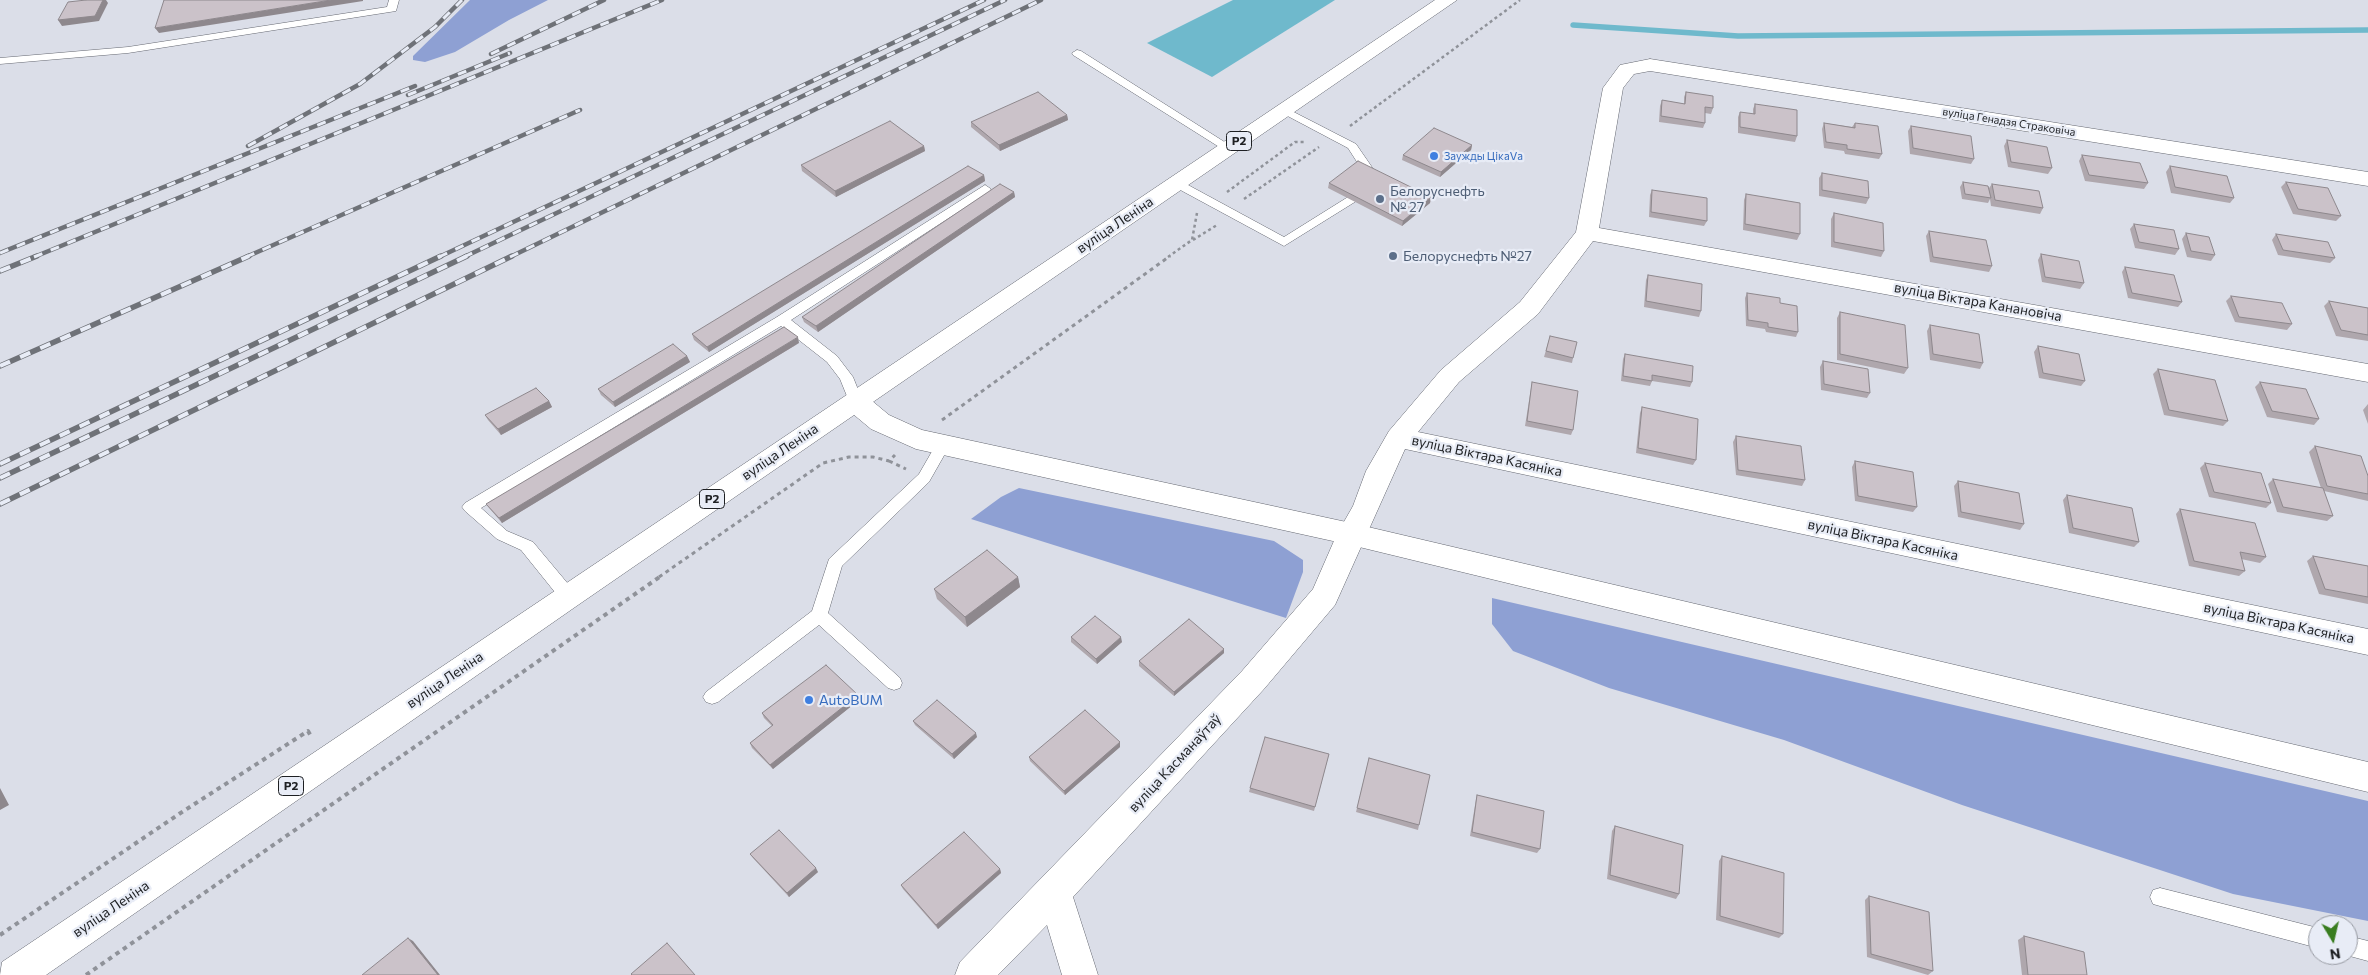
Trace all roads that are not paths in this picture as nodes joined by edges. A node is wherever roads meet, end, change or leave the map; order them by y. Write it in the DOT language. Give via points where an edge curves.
graph roads {
  1 [pos="394,0"];
  2 [pos="1448,0"];
  3 [pos="1077,53"];
  4 [pos="0,61"];
  5 [pos="1284,110"];
  6 [pos="1228,148"];
  7 [pos="1370,172"];
  8 [pos="2368,179"];
  9 [pos="1177,183"];
  10 [pos="985,188"];
  11 [pos="1352,200"];
  12 [pos="1587,233"];
  13 [pos="782,320"];
  14 [pos="2368,373"];
  15 [pos="856,402"];
  16 [pos="1398,438"];
  17 [pos="930,442"];
  18 [pos="1351,534"];
  19 [pos="568,596"];
  20 [pos="819,614"];
  21 [pos="2368,642"];
  22 [pos="894,683"];
  23 [pos="712,697"];
  24 [pos="2368,777"];
  25 [pos="1054,892"];
  26 [pos="2160,897"];
  27 [pos="2308,935"];
  28 [pos="15,975"];
  29 [pos="973,975"];
  30 [pos="1080,975"];
  1 -- 4 [label="lane" via="392,9 137,49"];
  2 -- 5 [label="street, вуліца Леніна / Р2"];
  3 -- 6 [label="lane"];
  5 -- 6 [label="street, вуліца Леніна / Р2"];
  5 -- 7 [label="lane" via="1352,146"];
  6 -- 9 [label="street, вуліца Леніна / Р2"];
  8 -- 12 [label="street, вуліца Генадзя Страковіча" via="1650,65 1627,70 1613,88"];
  9 -- 11 [label="lane" via="1284,242"];
  9 -- 15 [label="street, вуліца Леніна / Р2"];
  10 -- 13 [label="lane"];
  12 -- 14 [label="street, вуліца Віктара Канановіча"];
  12 -- 16 [label="street, вуліца Касманаўтаў" via="1529,308 1450,376"];
  13 -- 15 [label="lane" via="832,359 846,377"];
  13 -- 19 [label="lane" via="470,506 502,535 527,546"];
  15 -- 17 [label="street" via="880,422"];
  15 -- 19 [label="street, вуліца Леніна / Р2"];
  16 -- 18 [label="street, вуліца Касманаўтаў"];
  16 -- 21 [label="street, вуліца Віктара Касяніка"];
  17 -- 18 [label="street"];
  17 -- 20 [label="lane" via="924,478 835,563"];
  18 -- 24 [label="street"];
  18 -- 25 [label="street, вуліца Касманаўтаў" via="1325,596 1253,680"];
  19 -- 28 [label="street, вуліца Леніна / Р2"];
  20 -- 22 [label="lane"];
  20 -- 23 [label="lane"];
  25 -- 29 [label="street, вуліца Касманаўтаў"];
  25 -- 30 [label="street"];
  26 -- 27 [label="lane"];
}
